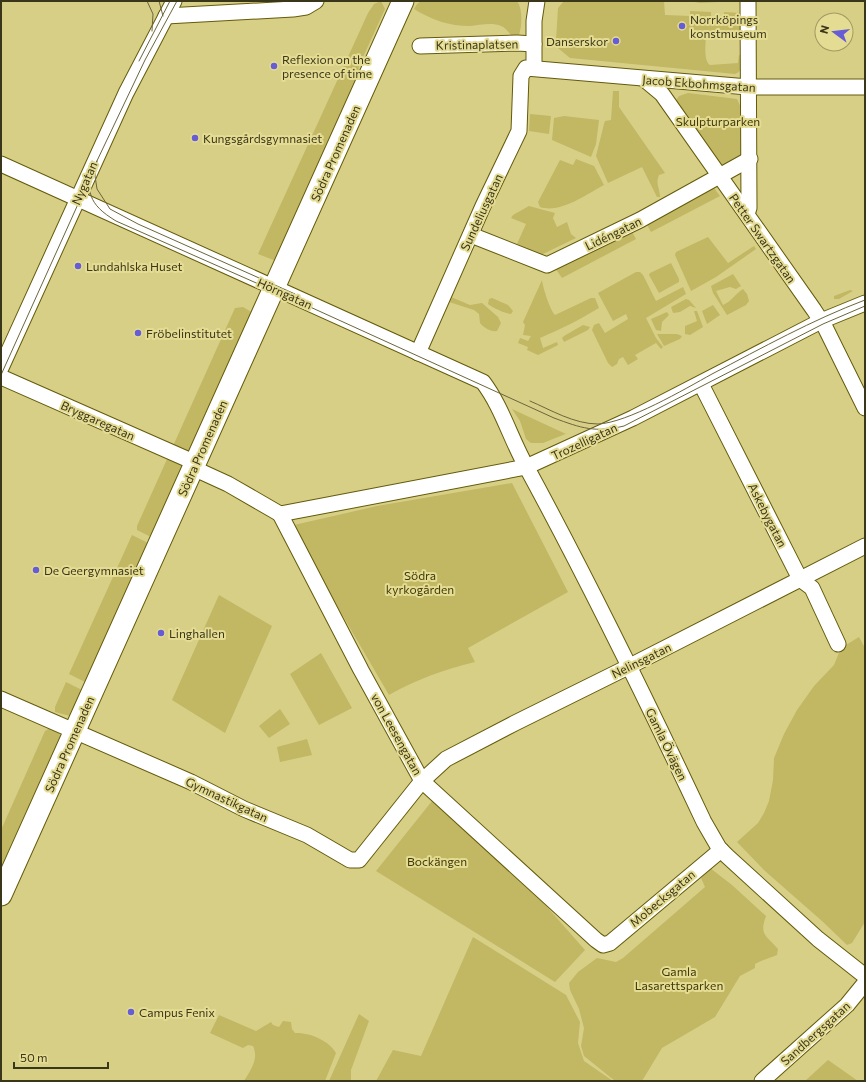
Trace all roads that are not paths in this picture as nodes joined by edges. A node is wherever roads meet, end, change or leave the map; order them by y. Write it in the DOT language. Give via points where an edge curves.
graph roads {
  1 [pos="174,1"];
  2 [pos="316,1"];
  3 [pos="404,1"];
  4 [pos="530,1"];
  5 [pos="537,1"];
  6 [pos="748,1"];
  7 [pos="166,16"];
  8 [pos="534,21"];
  9 [pos="534,44"];
  10 [pos="420,46"];
  11 [pos="530,68"];
  12 [pos="644,79"];
  13 [pos="748,87"];
  14 [pos="865,87"];
  15 [pos="750,159"];
  16 [pos="1,164"];
  17 [pos="719,176"];
  18 [pos="78,198"];
  19 [pos="746,214"];
  20 [pos="471,234"];
  21 [pos="275,288"];
  22 [pos="865,303"];
  23 [pos="821,321"];
  24 [pos="418,352"];
  25 [pos="1,368"];
  26 [pos="1,376"];
  27 [pos="701,384"];
  28 [pos="865,408"];
  29 [pos="195,466"];
  30 [pos="526,466"];
  31 [pos="280,514"];
  32 [pos="865,546"];
  33 [pos="800,579"];
  34 [pos="838,644"];
  35 [pos="628,667"];
  36 [pos="1,699"];
  37 [pos="75,732"];
  38 [pos="422,781"];
  39 [pos="720,850"];
  40 [pos="1,895"];
  41 [pos="603,945"];
  42 [pos="865,976"];
  43 [pos="865,983"];
  44 [pos="762,1081"];
  1 -- 7 [label="street, Nygatan"];
  2 -- 7 [label="street" via="306,7 293,9"];
  3 -- 21 [label="main road, Södra Promenaden"];
  4 -- 8 [label="street"];
  5 -- 8 [label="street"];
  6 -- 13 [label="street"];
  7 -- 18 [label="street, Nygatan" via="129,87"];
  8 -- 9 [label="street"];
  9 -- 10 [label="street, Kristinaplatsen"];
  9 -- 11 [label="street"];
  11 -- 12 [label="street, Jacob Ekbohmsgatan"];
  11 -- 20 [label="street, Sundeliusgatan" via="521,76 519,131"];
  12 -- 13 [label="street, Jacob Ekbohmsgatan"];
  12 -- 17 [label="street, Petter Swartzgatan" via="662,94"];
  13 -- 14 [label="street, Jacob Ekbohmsgatan"];
  13 -- 15 [label="street"];
  15 -- 17 [label="street, Lidéngatan"];
  15 -- 19 [label="street" via="749,208"];
  16 -- 18 [label="street, Hörngatan"];
  17 -- 19 [label="street, Petter Swartzgatan"];
  17 -- 20 [label="street, Lidéngatan" via="640,220 547,265"];
  18 -- 21 [label="street, Hörngatan" via="138,228"];
  18 -- 25 [label="street, Nygatan"];
  19 -- 23 [label="street, Petter Swartzgatan"];
  20 -- 24 [label="street, Sundeliusgatan"];
  21 -- 24 [label="street, Hörngatan"];
  21 -- 29 [label="main road, Södra Promenaden"];
  22 -- 23 [label="street, Trozelligatan"];
  23 -- 27 [label="street, Trozelligatan"];
  23 -- 28 [label="street, Petter Swartzgatan"];
  24 -- 30 [label="street, Hörngatan" via="483,382 495,401"];
  26 -- 29 [label="street, Bryggaregatan"];
  27 -- 30 [label="street, Trozelligatan" via="598,435"];
  27 -- 33 [label="street, Askebygatan"];
  29 -- 31 [label="street, Bryggaregatan"];
  29 -- 37 [label="main road, Södra Promenaden"];
  30 -- 31 [label="street, Trozelligatan"];
  30 -- 35 [label="street, Gamla Övägen"];
  31 -- 38 [label="street, von Leesengatan"];
  32 -- 33 [label="street, Nelinsgatan"];
  33 -- 34 [label="street, Askebygatan" via="812,588"];
  33 -- 35 [label="street, Nelinsgatan"];
  35 -- 38 [label="street, Nelinsgatan" via="446,759"];
  35 -- 39 [label="street, Gamla Övägen"];
  36 -- 37 [label="street, Gymnastikgatan"];
  37 -- 38 [label="street, Gymnastikgatan" via="307,835 350,860 359,860"];
  37 -- 40 [label="main road, Södra Promenaden"];
  38 -- 41 [label="street, von Leesengatan"];
  39 -- 41 [label="street, Mobecksgatan" via="610,943"];
  39 -- 42 [label="street, Gamla Övägen" via="823,943"];
  43 -- 44 [label="street, Sandbergsgatan" via="847,1005"];
}
